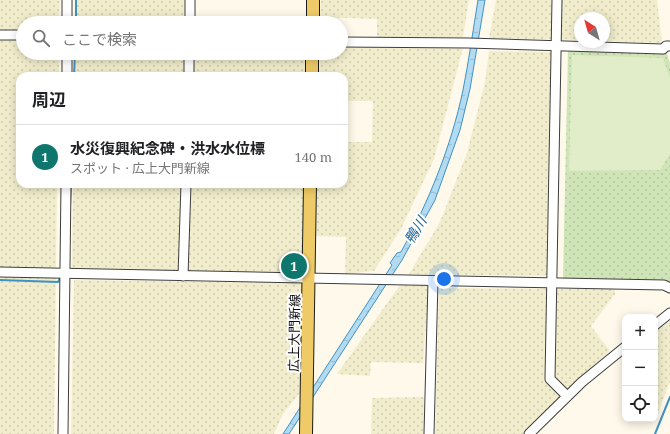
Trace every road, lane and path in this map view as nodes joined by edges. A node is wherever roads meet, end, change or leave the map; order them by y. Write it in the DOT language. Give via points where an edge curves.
graph roads {
  1 [pos="68,0"];
  2 [pos="190,0"];
  3 [pos="313,0"];
  4 [pos="557,0"];
  5 [pos="67,16"];
  6 [pos="190,16"];
  7 [pos="313,16"];
  8 [pos="0,35"];
  9 [pos="16,35"];
  10 [pos="348,42"];
  11 [pos="670,46"];
  12 [pos="556,47"];
  13 [pos="67,60"];
  14 [pos="190,60"];
  15 [pos="312,60"];
  16 [pos="67,72"];
  17 [pos="189,72"];
  18 [pos="312,72"];
  19 [pos="66,188"];
  20 [pos="186,188"];
  21 [pos="310,188"];
  22 [pos="0,272"];
  23 [pos="65,274"];
  24 [pos="183,276"];
  25 [pos="308,278"];
  26 [pos="432,281"];
  27 [pos="553,282"];
  28 [pos="670,288"];
  29 [pos="670,313"];
  30 [pos="658,322"];
  31 [pos="622,350"];
  32 [pos="568,396"];
  33 [pos="63,434"];
  34 [pos="306,434"];
  35 [pos="429,434"];
  36 [pos="528,434"];
  1 -- 5 [label="street"];
  2 -- 6 [label="street"];
  3 -- 7 [label="main road"];
  4 -- 12 [label="street"];
  8 -- 9 [label="street"];
  10 -- 12 [label="street"];
  11 -- 12 [label="street" via="663,49"];
  12 -- 27 [label="street"];
  13 -- 16 [label="street"];
  14 -- 17 [label="street"];
  15 -- 18 [label="main road"];
  19 -- 23 [label="street"];
  20 -- 24 [label="street"];
  21 -- 25 [label="main road, 広上大門新線"];
  22 -- 23 [label="street"];
  23 -- 24 [label="street"];
  23 -- 33 [label="street"];
  24 -- 25 [label="street"];
  25 -- 26 [label="street"];
  25 -- 34 [label="main road, 広上大門新線"];
  26 -- 27 [label="street"];
  26 -- 35 [label="street"];
  27 -- 28 [label="street" via="664,285"];
  27 -- 32 [label="street" via="550,379"];
  29 -- 30 [label="street"];
  31 -- 32 [label="street"];
  32 -- 36 [label="street"];
}
